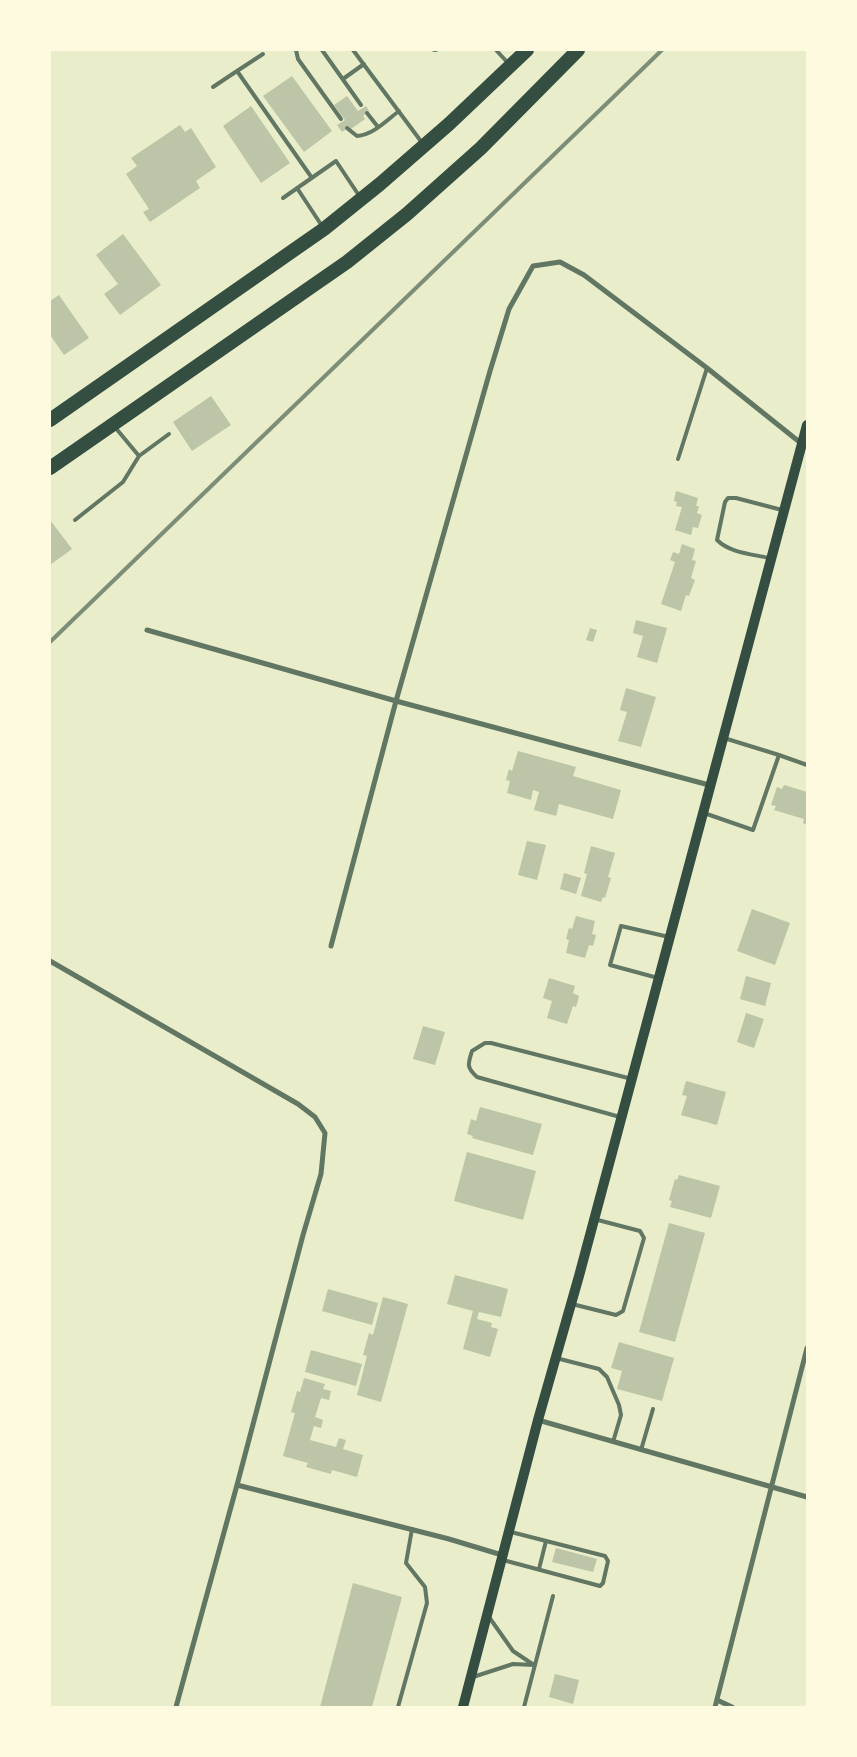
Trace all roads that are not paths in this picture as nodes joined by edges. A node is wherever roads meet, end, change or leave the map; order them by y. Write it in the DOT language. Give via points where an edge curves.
graph roads {
  1 [pos="296,50"];
  2 [pos="322,50"];
  3 [pos="353,50"];
  4 [pos="496,50"];
  5 [pos="526,50"];
  6 [pos="578,50"];
  7 [pos="263,54"];
  8 [pos="364,64"];
  9 [pos="510,65"];
  10 [pos="237,71"];
  11 [pos="343,79"];
  12 [pos="213,87"];
  13 [pos="361,105"];
  14 [pos="399,111"];
  15 [pos="367,113"];
  16 [pos="341,119"];
  17 [pos="378,127"];
  18 [pos="348,128"];
  19 [pos="425,145"];
  20 [pos="312,178"];
  21 [pos="297,188"];
  22 [pos="283,198"];
  23 [pos="361,199"];
  24 [pos="324,229"];
  25 [pos="707,368"];
  26 [pos="50,420"];
  27 [pos="113,425"];
  28 [pos="807,425"];
  29 [pos="169,434"];
  30 [pos="802,444"];
  31 [pos="139,456"];
  32 [pos="678,459"];
  33 [pos="50,468"];
  34 [pos="784,510"];
  35 [pos="76,520"];
  36 [pos="772,558"];
  37 [pos="147,630"];
  38 [pos="396,701"];
  39 [pos="723,738"];
  40 [pos="779,755"];
  41 [pos="807,765"];
  42 [pos="709,785"];
  43 [pos="702,812"];
  44 [pos="669,938"];
  45 [pos="331,946"];
  46 [pos="50,961"];
  47 [pos="658,978"];
  48 [pos="632,1079"];
  49 [pos="622,1117"];
  50 [pos="594,1219"];
  51 [pos="572,1304"];
  52 [pos="807,1348"];
  53 [pos="556,1358"];
  54 [pos="654,1409"];
  55 [pos="538,1420"];
  56 [pos="613,1442"];
  57 [pos="641,1450"];
  58 [pos="238,1485"];
  59 [pos="772,1487"];
  60 [pos="807,1497"];
  61 [pos="412,1529"];
  62 [pos="508,1531"];
  63 [pos="546,1541"];
  64 [pos="502,1557"];
  65 [pos="538,1569"];
  66 [pos="553,1596"];
  67 [pos="487,1615"];
  68 [pos="534,1666"];
  69 [pos="471,1678"];
  70 [pos="717,1700"];
  71 [pos="176,1707"];
  72 [pos="398,1707"];
  73 [pos="462,1707"];
  74 [pos="524,1707"];
  75 [pos="715,1707"];
  76 [pos="732,1707"];
  1 -- 16 [label="lane" via="298,59"];
  2 -- 11 [label="lane"];
  3 -- 8 [label="lane"];
  4 -- 9 [label="lane"];
  5 -- 9 [label="highway"];
  6 -- 27 [label="highway" via="481,148 407,214 347,262"];
  7 -- 10 [label="lane"];
  8 -- 11 [label="lane"];
  8 -- 14 [label="lane"];
  9 -- 19 [label="highway"];
  10 -- 12 [label="lane"];
  10 -- 20 [label="lane"];
  11 -- 13 [label="lane"];
  14 -- 17 [label="lane"];
  14 -- 19 [label="lane"];
  15 -- 17 [label="lane"];
  17 -- 18 [label="lane" via="358,136"];
  19 -- 23 [label="highway"];
  20 -- 21 [label="lane"];
  20 -- 23 [label="lane" via="336,161"];
  21 -- 22 [label="lane"];
  21 -- 24 [label="lane"];
  23 -- 24 [label="highway"];
  24 -- 26 [label="highway"];
  25 -- 30 [label="street"];
  25 -- 32 [label="lane"];
  25 -- 38 [label="street" via="584,275 560,262 533,266 509,309"];
  27 -- 31 [label="lane"];
  27 -- 33 [label="highway"];
  28 -- 30 [label="main road"];
  29 -- 31 [label="lane"];
  30 -- 34 [label="main road"];
  31 -- 35 [label="lane" via="123,482"];
  34 -- 36 [label="main road"];
  34 -- 36 [label="lane" via="736,498 728,498 725,502 717,540 732,549"];
  36 -- 39 [label="main road"];
  37 -- 38 [label="street"];
  38 -- 42 [label="street"];
  38 -- 45 [label="street"];
  39 -- 40 [label="lane"];
  39 -- 42 [label="main road"];
  40 -- 41 [label="lane"];
  40 -- 43 [label="lane" via="753,830"];
  42 -- 43 [label="main road"];
  43 -- 44 [label="main road"];
  44 -- 47 [label="main road"];
  44 -- 47 [label="lane" via="621,926 610,965"];
  46 -- 58 [label="street" via="298,1104 315,1117 325,1133 321,1174"];
  47 -- 48 [label="main road"];
  48 -- 49 [label="main road"];
  48 -- 49 [label="lane" via="491,1043 472,1051 468,1065 478,1077"];
  49 -- 50 [label="main road"];
  50 -- 51 [label="main road"];
  50 -- 51 [label="lane" via="640,1231 644,1238 623,1311 616,1315"];
  51 -- 53 [label="main road"];
  52 -- 59 [label="street"];
  53 -- 55 [label="main road"];
  53 -- 56 [label="lane" via="599,1369 607,1377 621,1415"];
  54 -- 57 [label="lane"];
  55 -- 56 [label="street"];
  55 -- 62 [label="main road"];
  56 -- 57 [label="street"];
  57 -- 59 [label="street"];
  58 -- 61 [label="street"];
  58 -- 71 [label="street"];
  59 -- 60 [label="street"];
  59 -- 70 [label="street"];
  61 -- 64 [label="street"];
  61 -- 72 [label="lane" via="406,1563 425,1587 427,1603"];
  62 -- 63 [label="lane"];
  62 -- 64 [label="main road"];
  63 -- 65 [label="lane"];
  63 -- 65 [label="lane" via="605,1556 608,1561 603,1583 600,1586"];
  64 -- 65 [label="lane"];
  64 -- 67 [label="main road"];
  66 -- 68 [label="lane"];
  67 -- 68 [label="lane" via="513,1651"];
  67 -- 69 [label="main road"];
  68 -- 69 [label="lane" via="513,1664"];
  68 -- 74 [label="lane"];
  69 -- 73 [label="main road"];
  70 -- 75 [label="street"];
  70 -- 76 [label="street"];
}
